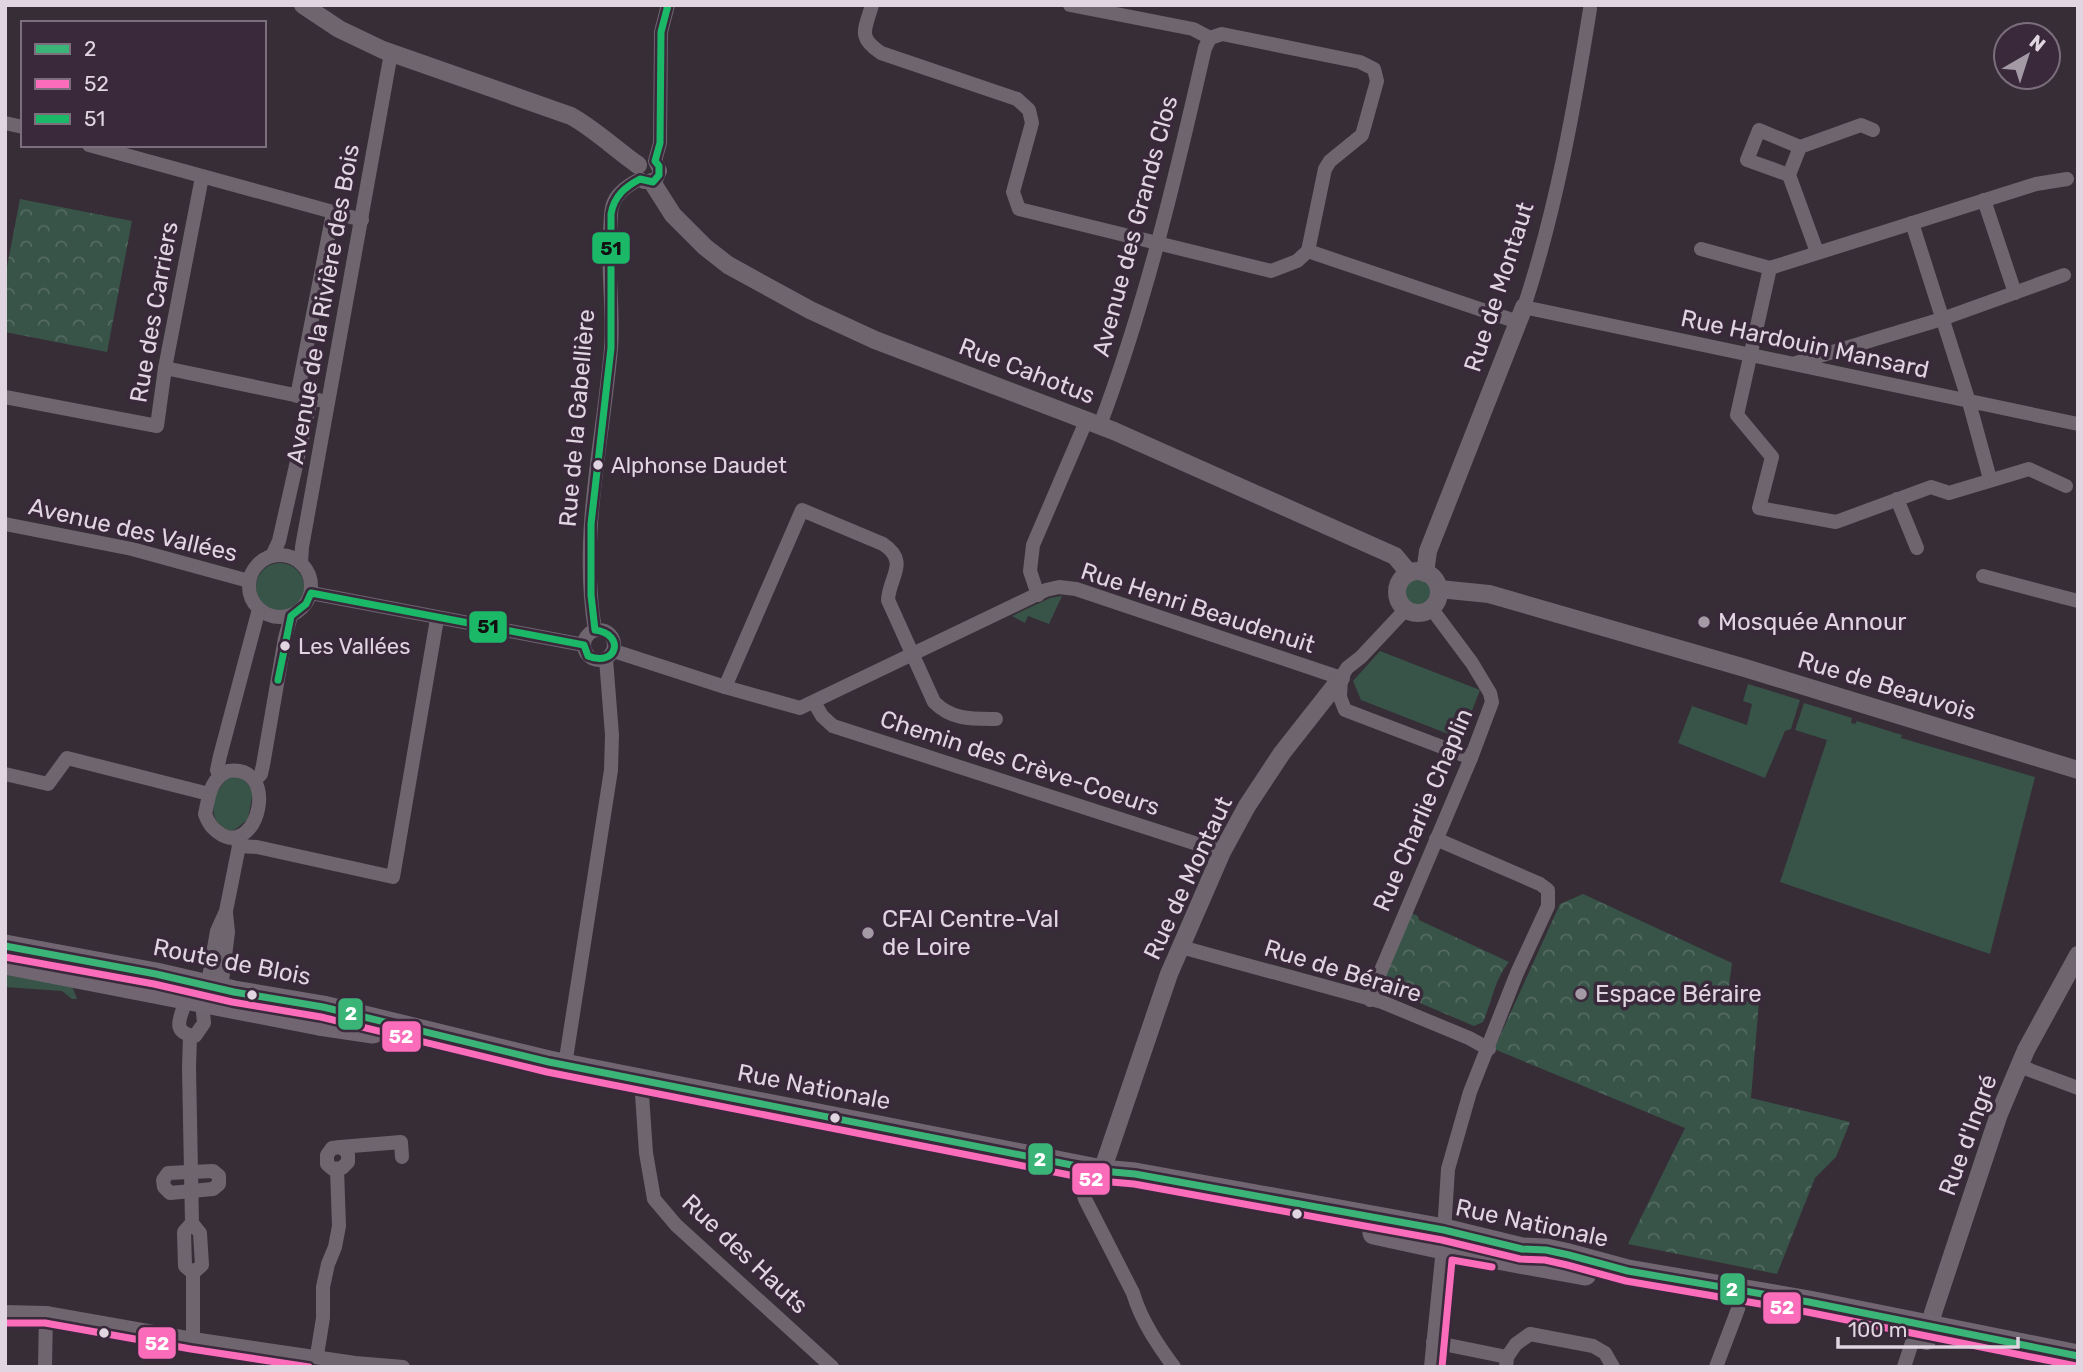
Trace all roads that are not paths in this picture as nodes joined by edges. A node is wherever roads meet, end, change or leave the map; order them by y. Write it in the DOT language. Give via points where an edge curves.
graph roads {
  1 [pos="303,5"];
  2 [pos="668,5"];
  3 [pos="872,5"];
  4 [pos="1070,5"];
  5 [pos="1590,9"];
  6 [pos="1210,38"];
  7 [pos="391,53"];
  8 [pos="1874,130"];
  9 [pos="96,147"];
  10 [pos="1800,147"];
  11 [pos="646,172"];
  12 [pos="1789,175"];
  13 [pos="202,177"];
  14 [pos="2067,179"];
  15 [pos="1984,200"];
  16 [pos="333,214"];
  17 [pos="362,220"];
  18 [pos="1912,223"];
  19 [pos="1156,244"];
  20 [pos="1701,249"];
  21 [pos="1308,251"];
  22 [pos="1817,252"];
  23 [pos="1770,268"];
  24 [pos="2064,275"];
  25 [pos="2015,293"];
  26 [pos="1521,314"];
  27 [pos="1942,319"];
  28 [pos="1749,355"];
  29 [pos="1794,364"];
  30 [pos="165,368"];
  31 [pos="5,397"];
  32 [pos="304,397"];
  33 [pos="328,402"];
  34 [pos="1969,402"];
  35 [pos="1094,422"];
  36 [pos="2078,424"];
  37 [pos="1990,479"];
  38 [pos="2066,486"];
  39 [pos="1897,499"];
  40 [pos="5,524"];
  41 [pos="1917,548"];
  42 [pos="272,556"];
  43 [pos="301,563"];
  44 [pos="1417,573"];
  45 [pos="1983,576"];
  46 [pos="249,581"];
  47 [pos="1439,589"];
  48 [pos="311,593"];
  49 [pos="1038,595"];
  50 [pos="2078,601"];
  51 [pos="1431,608"];
  52 [pos="260,609"];
  53 [pos="1406,609"];
  54 [pos="291,615"];
  55 [pos="436,619"];
  56 [pos="595,630"];
  57 [pos="584,645"];
  58 [pos="912,654"];
  59 [pos="610,655"];
  60 [pos="1341,678"];
  61 [pos="725,687"];
  62 [pos="814,702"];
  63 [pos="996,719"];
  64 [pos="1471,758"];
  65 [pos="2078,770"];
  66 [pos="5,774"];
  67 [pos="219,775"];
  68 [pos="255,780"];
  69 [pos="209,794"];
  70 [pos="1436,839"];
  71 [pos="238,842"];
  72 [pos="1222,852"];
  73 [pos="5,946"];
  74 [pos="1181,947"];
  75 [pos="2078,955"];
  76 [pos="5,963"];
  77 [pos="205,993"];
  78 [pos="1370,1000"];
  79 [pos="190,1036"];
  80 [pos="1489,1049"];
  81 [pos="494,1050"];
  82 [pos="565,1065"];
  83 [pos="2019,1066"];
  84 [pos="641,1080"];
  85 [pos="2078,1088"];
  86 [pos="402,1157"];
  87 [pos="1103,1171"];
  88 [pos="191,1172"];
  89 [pos="191,1191"];
  90 [pos="1444,1239"];
  91 [pos="1740,1297"];
  92 [pos="5,1312"];
  93 [pos="46,1313"];
  94 [pos="1923,1332"];
  95 [pos="192,1339"];
  96 [pos="1433,1342"];
  97 [pos="317,1356"];
  98 [pos="2078,1356"];
  99 [pos="1506,1362"];
  100 [pos="45,1367"];
  101 [pos="402,1367"];
  102 [pos="832,1367"];
  103 [pos="1174,1367"];
  104 [pos="1431,1367"];
  105 [pos="1613,1367"];
  106 [pos="1716,1367"];
  107 [pos="1904,1367"];
  108 [pos="2068,1367"];
  1 -- 7 [label="street, Rue Cahotus" via="339,29"];
  2 -- 11 [label="street" via="662,32 660,143"];
  3 -- 19 [label="street" via="864,34 867,44 881,53 1017,99 1029,110 1032,122 1013,191 1018,209"];
  4 -- 6 [label="street" via="1193,29"];
  5 -- 26 [label="street, Rue de Montaut" via="1555,198"];
  6 -- 19 [label="street, Avenue des Grands Clos"];
  6 -- 21 [label="street" via="1222,34 1360,61 1374,69 1377,80 1362,135 1325,169"];
  7 -- 11 [label="street, Rue Cahotus" via="571,116"];
  7 -- 17 [label="street, Avenue de la Rivière des Bois"];
  8 -- 10 [label="street" via="1861,125"];
  9 -- 13 [label="street"];
  10 -- 12 [label="street"];
  10 -- 12 [label="street" via="1759,130 1747,160"];
  11 -- 35 [label="street, Rue Cahotus" via="694,238 760,284 875,340"];
  11 -- 56 [label="street, Rue de la Gabellière" via="613,204 611,219 611,346 589,545"];
  12 -- 22 [label="street"];
  13 -- 16 [label="street"];
  13 -- 30 [label="street, Rue des Carriers"];
  14 -- 15 [label="street"];
  15 -- 18 [label="street"];
  15 -- 25 [label="street"];
  16 -- 17 [label="street"];
  16 -- 32 [label="street, Avenue de la Rivière des Bois"];
  17 -- 33 [label="street, Avenue de la Rivière des Bois"];
  18 -- 22 [label="street"];
  18 -- 27 [label="street"];
  19 -- 21 [label="street" via="1271,271 1297,261"];
  19 -- 35 [label="street, Avenue des Grands Clos" via="1112,398"];
  20 -- 23 [label="street"];
  21 -- 26 [label="street, Rue Hardouin Mansard"];
  22 -- 23 [label="street"];
  23 -- 28 [label="street"];
  24 -- 25 [label="street"];
  25 -- 27 [label="street"];
  26 -- 28 [label="street, Rue Hardouin Mansard"];
  26 -- 44 [label="street, Rue de Montaut"];
  27 -- 29 [label="street"];
  27 -- 34 [label="street"];
  28 -- 29 [label="street, Rue Hardouin Mansard"];
  28 -- 39 [label="street" via="1737,415 1772,457 1759,508 1836,522"];
  29 -- 34 [label="street, Rue Hardouin Mansard"];
  30 -- 31 [label="street, Rue des Carriers" via="157,426"];
  30 -- 32 [label="street"];
  32 -- 33 [label="street"];
  32 -- 42 [label="street, Avenue de la Rivière des Bois" via="279,541"];
  33 -- 43 [label="street, Avenue de la Rivière des Bois"];
  34 -- 36 [label="street, Rue Hardouin Mansard"];
  34 -- 37 [label="street"];
  35 -- 44 [label="street, Rue Cahotus" via="1395,556"];
  35 -- 49 [label="street, Avenue des Grands Clos" via="1033,545 1030,572"];
  37 -- 38 [label="street" via="2029,469"];
  37 -- 39 [label="street" via="1949,493 1931,487"];
  39 -- 41 [label="street"];
  40 -- 46 [label="street, Avenue des Vallées" via="132,549"];
  42 -- 43 [label="street" via="283,555"];
  42 -- 46 [label="street, Avenue de la Rivière des Bois" via="257,566"];
  43 -- 48 [label="street, Avenue de la Rivière des Bois" via="311,578"];
  44 -- 47 [label="street" via="1434,579"];
  44 -- 53 [label="street" via="1404,577 1398,588 1399,601"];
  45 -- 50 [label="street"];
  46 -- 52 [label="street"];
  47 -- 51 [label="street"];
  47 -- 65 [label="street, Rue de Beauvois" via="1489,594"];
  48 -- 54 [label="street" via="306,604"];
  48 -- 55 [label="street"];
  49 -- 58 [label="street, Rue Henri Beaudenuit"];
  49 -- 60 [label="street, Rue Henri Beaudenuit" via="1059,587 1076,589"];
  51 -- 53 [label="street" via="1420,613"];
  51 -- 64 [label="street, Rue Charlie Chaplin" via="1490,693 1490,709"];
  52 -- 54 [label="street" via="274,617"];
  52 -- 67 [label="street" via="220,756"];
  53 -- 60 [label="street, Rue de Montaut"];
  54 -- 68 [label="street" via="263,765"];
  55 -- 57 [label="street"];
  55 -- 71 [label="street" via="393,877"];
  56 -- 57 [label="street"];
  56 -- 59 [label="street" via="611,635 615,646"];
  57 -- 59 [label="street" via="592,659"];
  58 -- 61 [label="street" via="888,600 897,560 892,551 802,510"];
  58 -- 62 [label="street, Rue Henri Beaudenuit"];
  58 -- 63 [label="street" via="934,702 945,713 966,719"];
  59 -- 61 [label="street"];
  59 -- 82 [label="street" via="611,770"];
  60 -- 64 [label="street" via="1345,710"];
  60 -- 72 [label="street, Rue de Montaut" via="1282,753"];
  61 -- 62 [label="street" via="789,707"];
  62 -- 72 [label="street, Chemin des Crève-Coeurs" via="833,726"];
  64 -- 70 [label="street, Rue Charlie Chaplin"];
  66 -- 69 [label="street" via="48,784 67,758"];
  67 -- 68 [label="street" via="241,771"];
  67 -- 69 [label="street"];
  68 -- 71 [label="street" via="259,792 253,824"];
  69 -- 71 [label="street" via="205,814 213,830"];
  70 -- 78 [label="street, Rue Charlie Chaplin"];
  70 -- 80 [label="street" via="1532,879 1548,891 1548,906"];
  71 -- 77 [label="street" via="226,911 228,932"];
  72 -- 74 [label="street, Rue de Montaut"];
  73 -- 77 [label="main road, Route de Blois"];
  74 -- 78 [label="street, Rue de Béraire"];
  74 -- 87 [label="street, Rue de Montaut"];
  75 -- 83 [label="street, Rue d'Ingré"];
  76 -- 77 [label="main road, Route de Blois"];
  77 -- 79 [label="street" via="201,1030"];
  77 -- 79 [label="street" via="178,1023"];
  77 -- 81 [label="main road, Route de Blois" via="323,1007"];
  78 -- 80 [label="street, Rue de Béraire"];
  79 -- 88 [label="street"];
  80 -- 90 [label="street" via="1448,1169"];
  81 -- 82 [label="main road, Rue Nationale"];
  82 -- 84 [label="main road, Rue Nationale"];
  83 -- 85 [label="street"];
  83 -- 94 [label="street, Rue d'Ingré"];
  84 -- 87 [label="main road, Rue Nationale"];
  84 -- 102 [label="street, Rue des Hauts" via="654,1199 676,1225"];
  86 -- 97 [label="street" via="401,1142 340,1147 348,1152 348,1162 337,1169 339,1226 323,1287"];
  87 -- 90 [label="main road, Rue Nationale"];
  87 -- 103 [label="street" via="1082,1189 1085,1199 1138,1309"];
  88 -- 89 [label="street"];
  88 -- 89 [label="street" via="213,1171 219,1184"];
  88 -- 89 [label="street" via="168,1173 163,1180 170,1193"];
  89 -- 95 [label="street" via="192,1223 184,1232 185,1266 193,1273"];
  90 -- 91 [label="main road, Rue Nationale" via="1546,1250"];
  90 -- 96 [label="street"];
  91 -- 94 [label="main road, Rue Nationale"];
  91 -- 106 [label="street"];
  92 -- 93 [label="street"];
  93 -- 95 [label="street"];
  93 -- 100 [label="street"];
  94 -- 98 [label="main road"];
  94 -- 107 [label="street"];
  94 -- 108 [label="main road"];
  95 -- 97 [label="street"];
  96 -- 99 [label="street"];
  96 -- 104 [label="street"];
  97 -- 101 [label="street"];
  99 -- 105 [label="street" via="1516,1344 1530,1334 1594,1346"];
}
